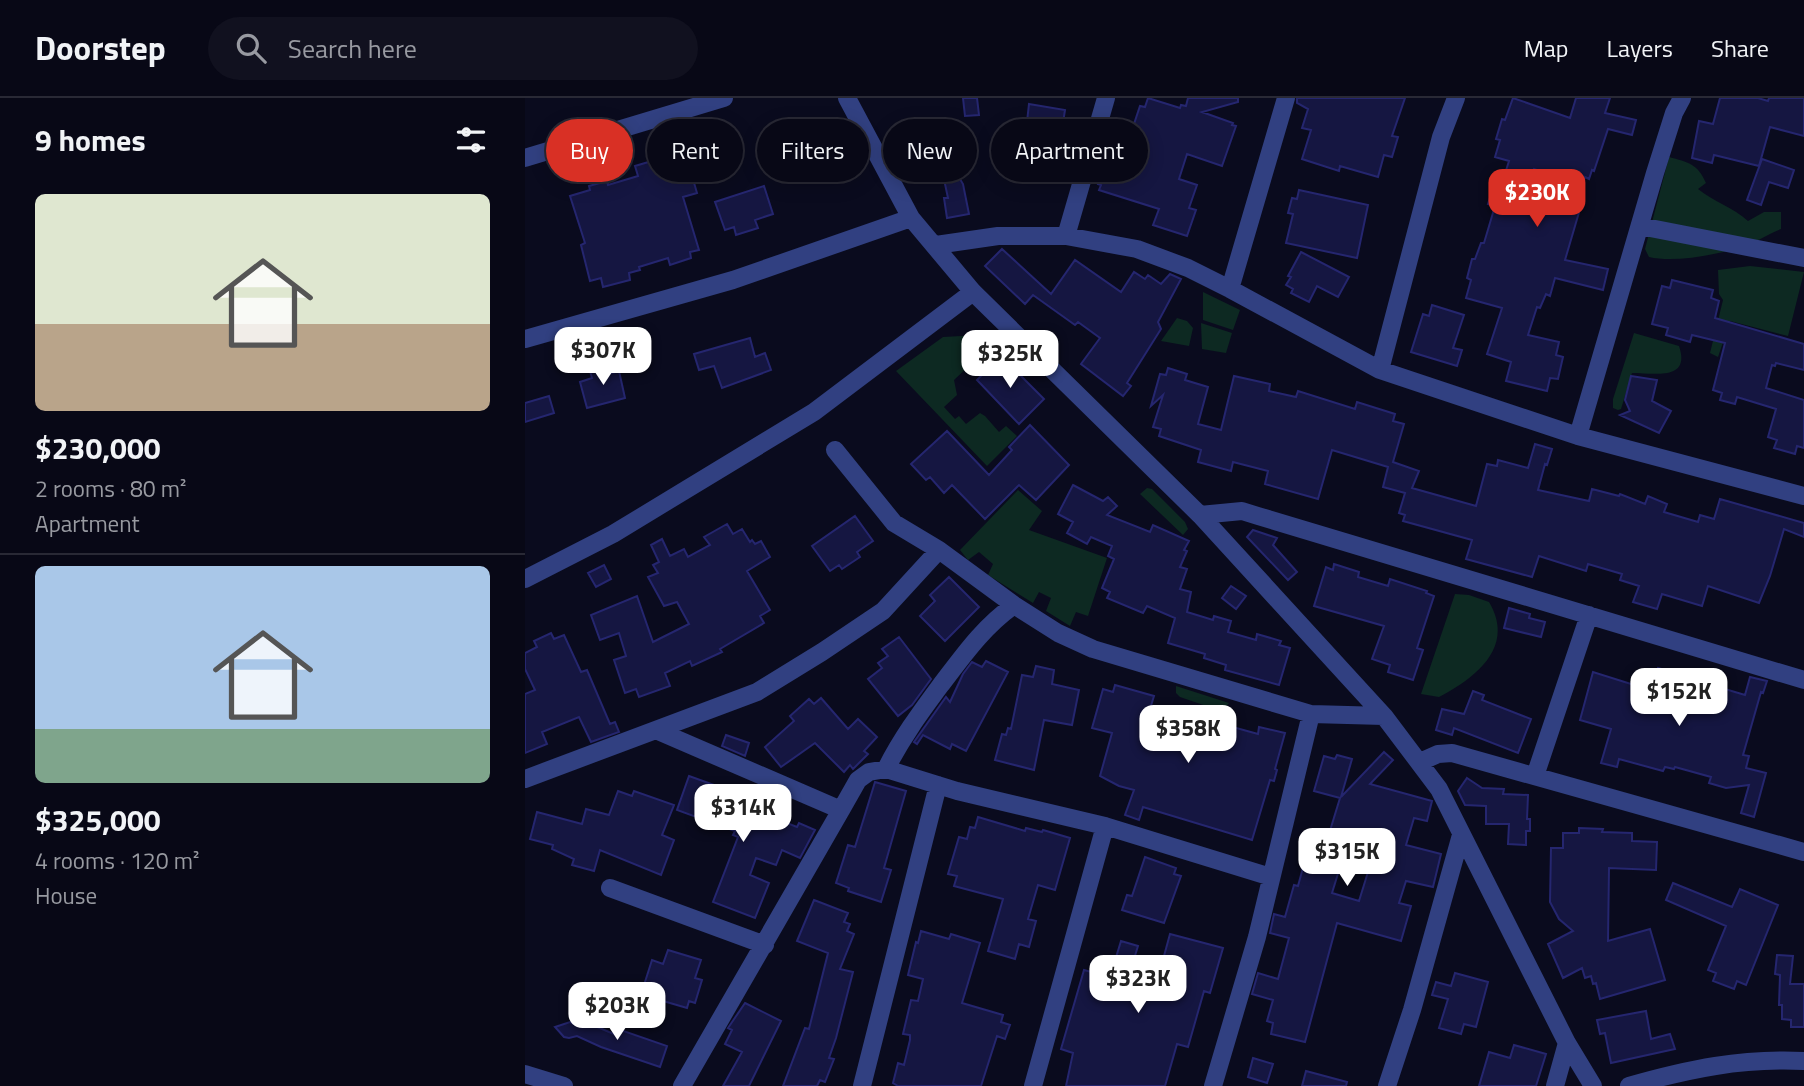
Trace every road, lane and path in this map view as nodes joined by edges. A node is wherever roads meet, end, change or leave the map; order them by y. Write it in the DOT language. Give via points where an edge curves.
graph roads {
  1 [pos="725,98"];
  2 [pos="847,98"];
  3 [pos="1106,98"];
  4 [pos="1286,98"];
  5 [pos="1456,98"];
  6 [pos="1682,98"];
  7 [pos="525,158"];
  8 [pos="911,218"];
  9 [pos="1640,226"];
  10 [pos="1066,236"];
  11 [pos="936,245"];
  12 [pos="1804,258"];
  13 [pos="1230,289"];
  14 [pos="973,292"];
  15 [pos="525,339"];
  16 [pos="1380,370"];
  17 [pos="1578,436"];
  18 [pos="835,450"];
  19 [pos="1804,496"];
  20 [pos="1200,515"];
  21 [pos="939,550"];
  22 [pos="525,579"];
  23 [pos="1014,606"];
  24 [pos="1589,615"];
  25 [pos="1804,680"];
  26 [pos="1311,714"];
  27 [pos="1384,716"];
  28 [pos="658,731"];
  29 [pos="1420,762"];
  30 [pos="886,769"];
  31 [pos="1535,776"];
  32 [pos="525,779"];
  33 [pos="938,785"];
  34 [pos="841,810"];
  35 [pos="1105,826"];
  36 [pos="1461,835"];
  37 [pos="1804,852"];
  38 [pos="1271,877"];
  39 [pos="610,888"];
  40 [pos="765,945"];
  41 [pos="1567,1043"];
  42 [pos="1804,1061"];
  43 [pos="525,1074"];
  44 [pos="564,1086"];
  45 [pos="683,1086"];
  46 [pos="862,1086"];
  47 [pos="1033,1086"];
  48 [pos="1213,1086"];
  49 [pos="1387,1086"];
  50 [pos="1555,1086"];
  51 [pos="1593,1086"];
  52 [pos="1629,1086"];
  1 -- 7 [label="street"];
  2 -- 8 [label="street"];
  3 -- 10 [label="street"];
  4 -- 13 [label="street"];
  5 -- 16 [label="street" via="1441,136"];
  6 -- 9 [label="street"];
  8 -- 11 [label="street"];
  8 -- 15 [label="street" via="733,281"];
  9 -- 12 [label="street"];
  9 -- 17 [label="street"];
  10 -- 11 [label="street" via="998,236"];
  10 -- 13 [label="street" via="1137,249"];
  11 -- 14 [label="street"];
  13 -- 16 [label="street"];
  14 -- 20 [label="street"];
  14 -- 22 [label="street" via="814,412 613,534"];
  16 -- 17 [label="street"];
  17 -- 19 [label="street"];
  18 -- 21 [label="street" via="894,523"];
  20 -- 24 [label="street" via="1250,513"];
  20 -- 27 [label="street"];
  21 -- 23 [label="street"];
  21 -- 28 [label="street" via="883,611 823,652 757,692"];
  23 -- 26 [label="street" via="1093,649"];
  23 -- 30 [label="street" via="992,621 971,645 909,728"];
  24 -- 25 [label="street"];
  24 -- 31 [label="street"];
  26 -- 27 [label="street"];
  26 -- 38 [label="street"];
  27 -- 29 [label="street"];
  28 -- 32 [label="street"];
  28 -- 34 [label="street"];
  29 -- 31 [label="street" via="1452,753"];
  29 -- 36 [label="street"];
  30 -- 33 [label="street"];
  30 -- 34 [label="street" via="858,780"];
  31 -- 37 [label="street"];
  33 -- 35 [label="street"];
  33 -- 46 [label="street"];
  34 -- 40 [label="street"];
  35 -- 38 [label="street"];
  35 -- 47 [label="street"];
  36 -- 41 [label="street"];
  36 -- 49 [label="street"];
  38 -- 48 [label="street"];
  39 -- 40 [label="street"];
  40 -- 45 [label="street"];
  41 -- 50 [label="street"];
  41 -- 51 [label="street"];
  42 -- 52 [label="street" via="1717,1064"];
  43 -- 44 [label="street"];
}
